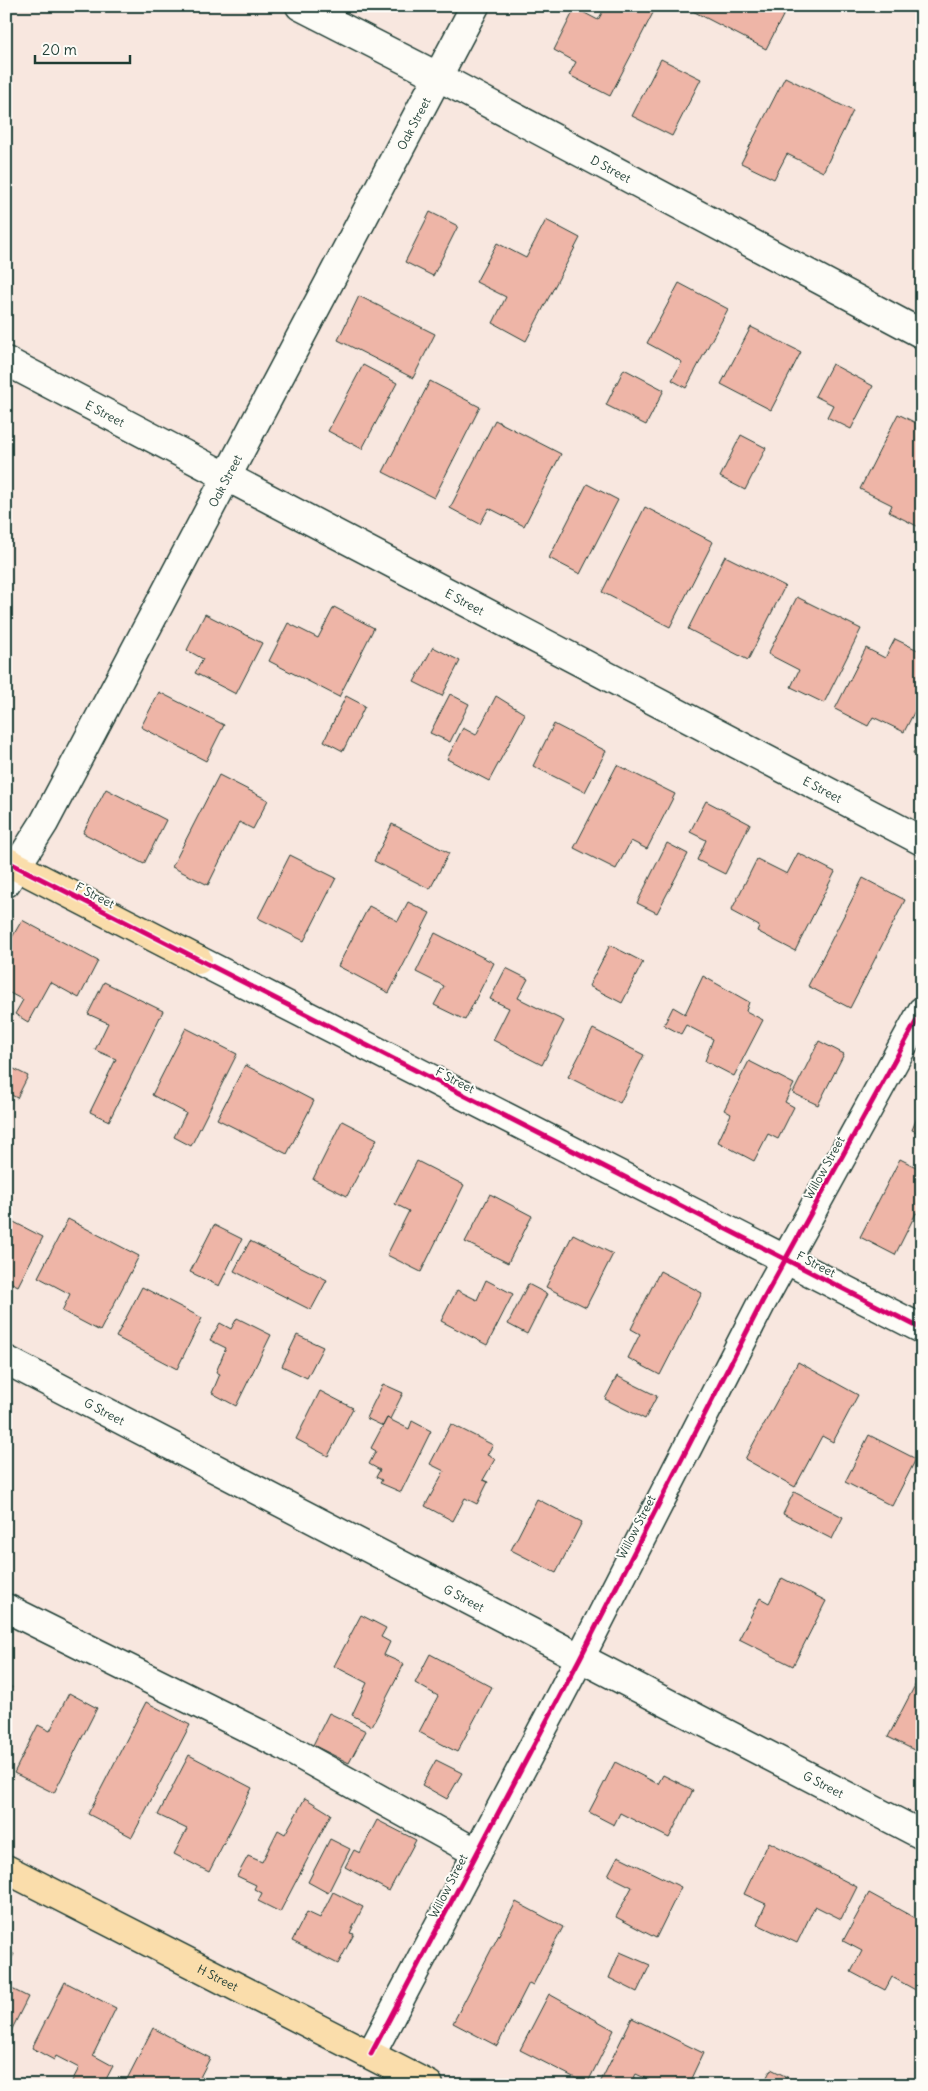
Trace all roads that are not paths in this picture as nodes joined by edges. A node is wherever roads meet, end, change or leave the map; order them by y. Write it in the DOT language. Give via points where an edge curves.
graph roads {
  1 [pos="300,6"];
  2 [pos="475,6"];
  3 [pos="439,78"];
  4 [pos="922,334"];
  5 [pos="6,361"];
  6 [pos="226,476"];
  7 [pos="922,841"];
  8 [pos="10,870"];
  9 [pos="198,960"];
  10 [pos="922,1011"];
  11 [pos="786,1260"];
  12 [pos="922,1330"];
  13 [pos="6,1360"];
  14 [pos="6,1608"];
  15 [pos="580,1658"];
  16 [pos="922,1835"];
  17 [pos="477,1853"];
  18 [pos="6,1869"];
  19 [pos="371,2054"];
  20 [pos="430,2085"];
  1 -- 3 [label="street, D Street"];
  2 -- 3 [label="street, Oak Street"];
  3 -- 4 [label="street, D Street"];
  3 -- 6 [label="street, Oak Street"];
  5 -- 6 [label="street, E Street"];
  6 -- 7 [label="street, E Street"];
  6 -- 8 [label="street, Oak Street" via="44,823"];
  8 -- 9 [label="main road, F Street"];
  9 -- 11 [label="street, F Street"];
  10 -- 11 [label="street, Willow Street"];
  11 -- 12 [label="street, F Street"];
  11 -- 15 [label="street, Willow Street"];
  13 -- 15 [label="street, G Street"];
  14 -- 17 [label="street" via="282,1745"];
  15 -- 16 [label="street, G Street"];
  15 -- 17 [label="street, Willow Street"];
  17 -- 19 [label="street, Willow Street"];
  18 -- 19 [label="main road, H Street"];
  19 -- 20 [label="main road, H Street"];
}
